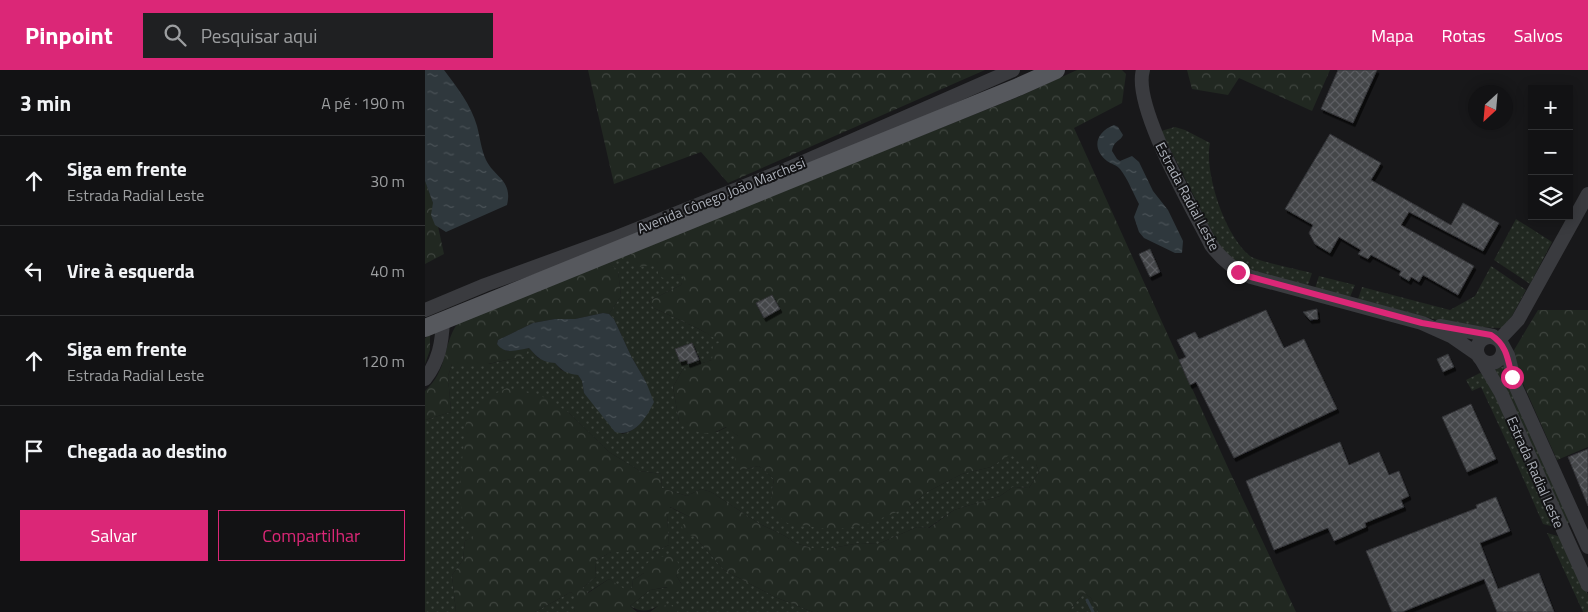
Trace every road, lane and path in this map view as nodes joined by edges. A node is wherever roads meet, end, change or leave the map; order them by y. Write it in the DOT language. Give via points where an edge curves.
graph roads {
  1 [pos="1013,70"];
  2 [pos="1056,70"];
  3 [pos="1143,70"];
  4 [pos="1588,194"];
  5 [pos="425,310"];
  6 [pos="443,320"];
  7 [pos="1422,323"];
  8 [pos="425,328"];
  9 [pos="1499,341"];
  10 [pos="1480,357"];
  11 [pos="425,379"];
  12 [pos="1588,547"];
  13 [pos="1588,584"];
  1 -- 5 [label="street, Avenida Cônego João Marchesi" via="792,167"];
  2 -- 6 [label="main road"];
  3 -- 7 [label="street, Estrada Radial Leste" via="1140,79 1143,95 1157,139 1211,244 1227,264 1251,277"];
  4 -- 9 [label="street" via="1518,320"];
  6 -- 8 [label="main road"];
  6 -- 11 [label="street" via="439,357"];
  7 -- 9 [label="street" via="1486,334"];
  7 -- 10 [label="street, Estrada Radial Leste" via="1451,336"];
  9 -- 10 [label="street" via="1487,337 1479,341 1476,349"];
  9 -- 10 [label="street" via="1503,352 1499,360 1491,363"];
  9 -- 12 [label="street, Estrada Radial Leste" via="1508,355 1516,387"];
  10 -- 13 [label="street, Estrada Radial Leste" via="1501,394"];
}
